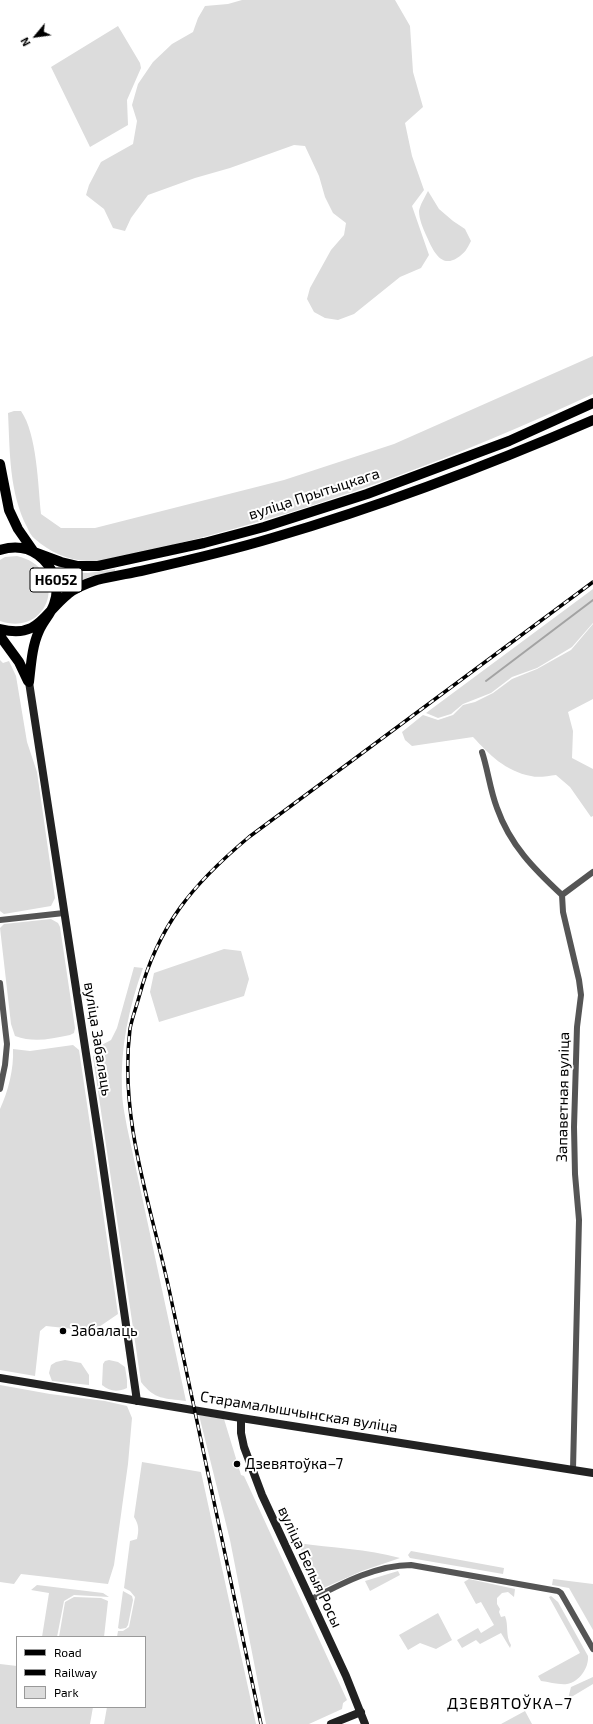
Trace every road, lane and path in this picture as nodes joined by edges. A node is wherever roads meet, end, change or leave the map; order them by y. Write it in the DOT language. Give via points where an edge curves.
graph roads {
  1 [pos="593,403"];
  2 [pos="593,420"];
  3 [pos="0,464"];
  4 [pos="0,550"];
  5 [pos="34,552"];
  6 [pos="49,614"];
  7 [pos="0,629"];
  8 [pos="0,636"];
  9 [pos="29,682"];
  10 [pos="482,752"];
  11 [pos="593,872"];
  12 [pos="562,895"];
  13 [pos="64,913"];
  14 [pos="0,920"];
  15 [pos="0,983"];
  16 [pos="0,1089"];
  17 [pos="0,1378"];
  18 [pos="137,1401"];
  19 [pos="241,1418"];
  20 [pos="574,1469"];
  21 [pos="593,1472"];
  22 [pos="310,1600"];
  23 [pos="593,1649"];
  24 [pos="361,1712"];
  25 [pos="362,1723"];
  26 [pos="332,1724"];
  1 -- 5 [label="main road, вуліца Прытыцкага" via="509,442 367,494 204,543 98,566 78,566"];
  2 -- 6 [label="main road, вуліца Прытыцкага" via="516,453 286,534 204,557 97,580 68,594"];
  3 -- 5 [label="main road, Н6052" via="9,510"];
  4 -- 5 [label="main road, Н6052" via="21,548"];
  5 -- 6 [label="main road, Н6052" via="44,559 56,580 55,604"];
  6 -- 7 [label="main road, Н6052" via="39,624 26,631 11,632"];
  6 -- 9 [label="main road, Н6052" via="35,644"];
  8 -- 9 [label="main road, Н6052" via="20,662"];
  9 -- 13 [label="main road, вуліца Забалаць / Н6052"];
  10 -- 12 [label="street" via="496,807 507,834 529,864"];
  11 -- 12 [label="street"];
  12 -- 20 [label="street, Запаветная вуліца" via="563,912 581,995 577,1027 574,1127 579,1220"];
  13 -- 14 [label="street"];
  13 -- 18 [label="main road, вуліца Забалаць / Н6052"];
  15 -- 16 [label="street" via="7,1044"];
  17 -- 18 [label="main road, Старамалышчынская вуліца"];
  18 -- 19 [label="main road, Старамалышчынская вуліца"];
  19 -- 20 [label="main road, Старамалышчынская вуліца"];
  19 -- 22 [label="main road, вуліца Белыя Росы" via="241,1433 251,1470"];
  20 -- 21 [label="main road, Старамалышчынская вуліца"];
  22 -- 23 [label="street" via="360,1577 400,1565 524,1584 562,1593"];
  22 -- 24 [label="main road, вуліца Белыя Росы"];
  24 -- 25 [label="main road, вуліца Белыя Росы"];
  24 -- 26 [label="main road"];
}
